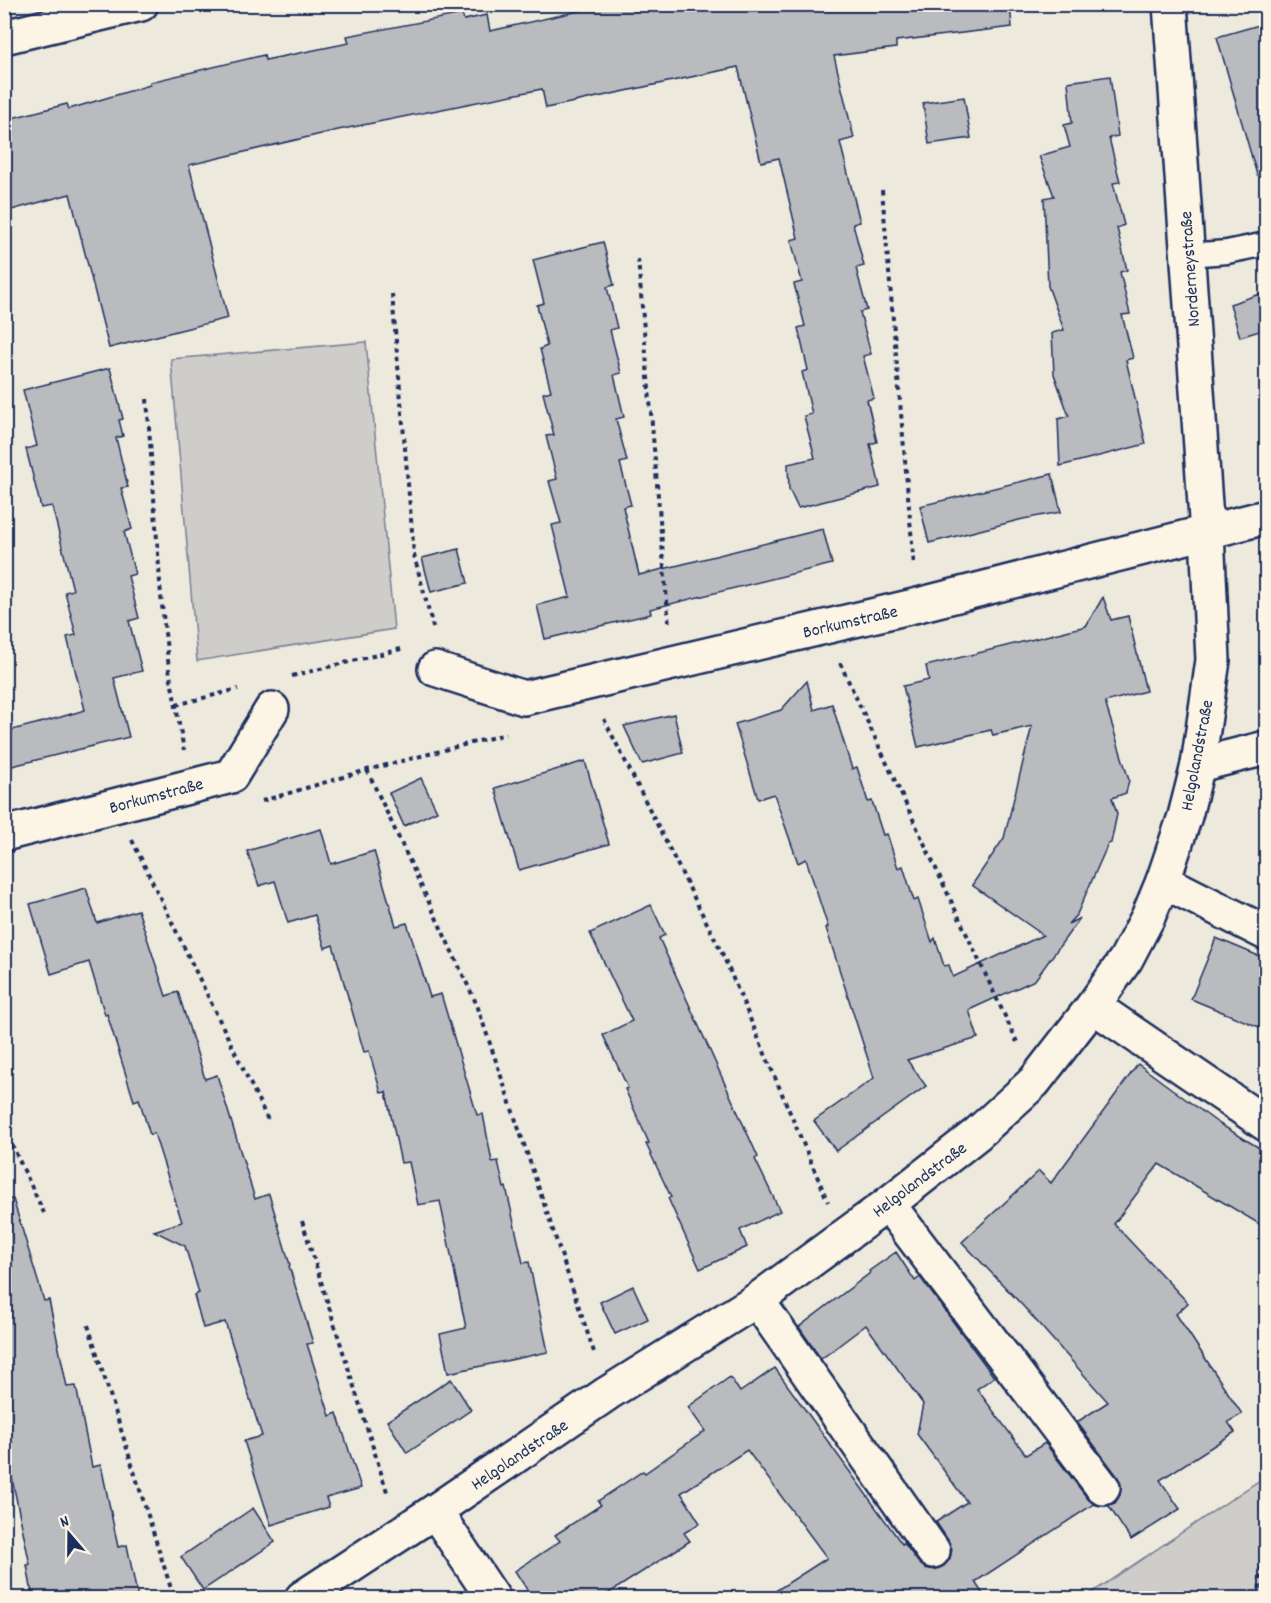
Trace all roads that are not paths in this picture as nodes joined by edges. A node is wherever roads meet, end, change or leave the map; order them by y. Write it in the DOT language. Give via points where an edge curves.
graph roads {
  1 [pos="1170,4"];
  2 [pos="130,6"];
  3 [pos="4,37"];
  4 [pos="1266,244"];
  5 [pos="1188,255"];
  6 [pos="1266,517"];
  7 [pos="1207,533"];
  8 [pos="436,655"];
  9 [pos="272,709"];
  10 [pos="1266,748"];
  11 [pos="1198,765"];
  12 [pos="4,834"];
  13 [pos="1163,881"];
  14 [pos="1266,933"];
  15 [pos="1094,1006"];
  16 [pos="1266,1124"];
  17 [pos="888,1204"];
  18 [pos="757,1300"];
  19 [pos="1103,1488"];
  20 [pos="435,1511"];
  21 [pos="933,1551"];
  22 [pos="302,1599"];
  23 [pos="493,1599"];
  1 -- 5 [label="street, Norderneystraße"];
  2 -- 3 [label="street"];
  4 -- 5 [label="lane"];
  5 -- 7 [label="street, Norderneystraße"];
  6 -- 7 [label="street, Borkumstraße"];
  7 -- 8 [label="street, Borkumstraße" via="524,698"];
  7 -- 11 [label="street, Helgolandstraße" via="1213,660"];
  9 -- 12 [label="street, Borkumstraße" via="231,776"];
  10 -- 11 [label="street"];
  11 -- 13 [label="street, Helgolandstraße"];
  13 -- 14 [label="street"];
  13 -- 15 [label="street, Helgolandstraße" via="1126,959"];
  15 -- 16 [label="street"];
  15 -- 17 [label="street, Helgolandstraße" via="1034,1082 977,1134"];
  17 -- 18 [label="street, Helgolandstraße"];
  17 -- 19 [label="street"];
  18 -- 20 [label="street, Helgolandstraße" via="608,1393"];
  18 -- 21 [label="street"];
  20 -- 22 [label="street, Helgolandstraße"];
  20 -- 23 [label="street"];
}
